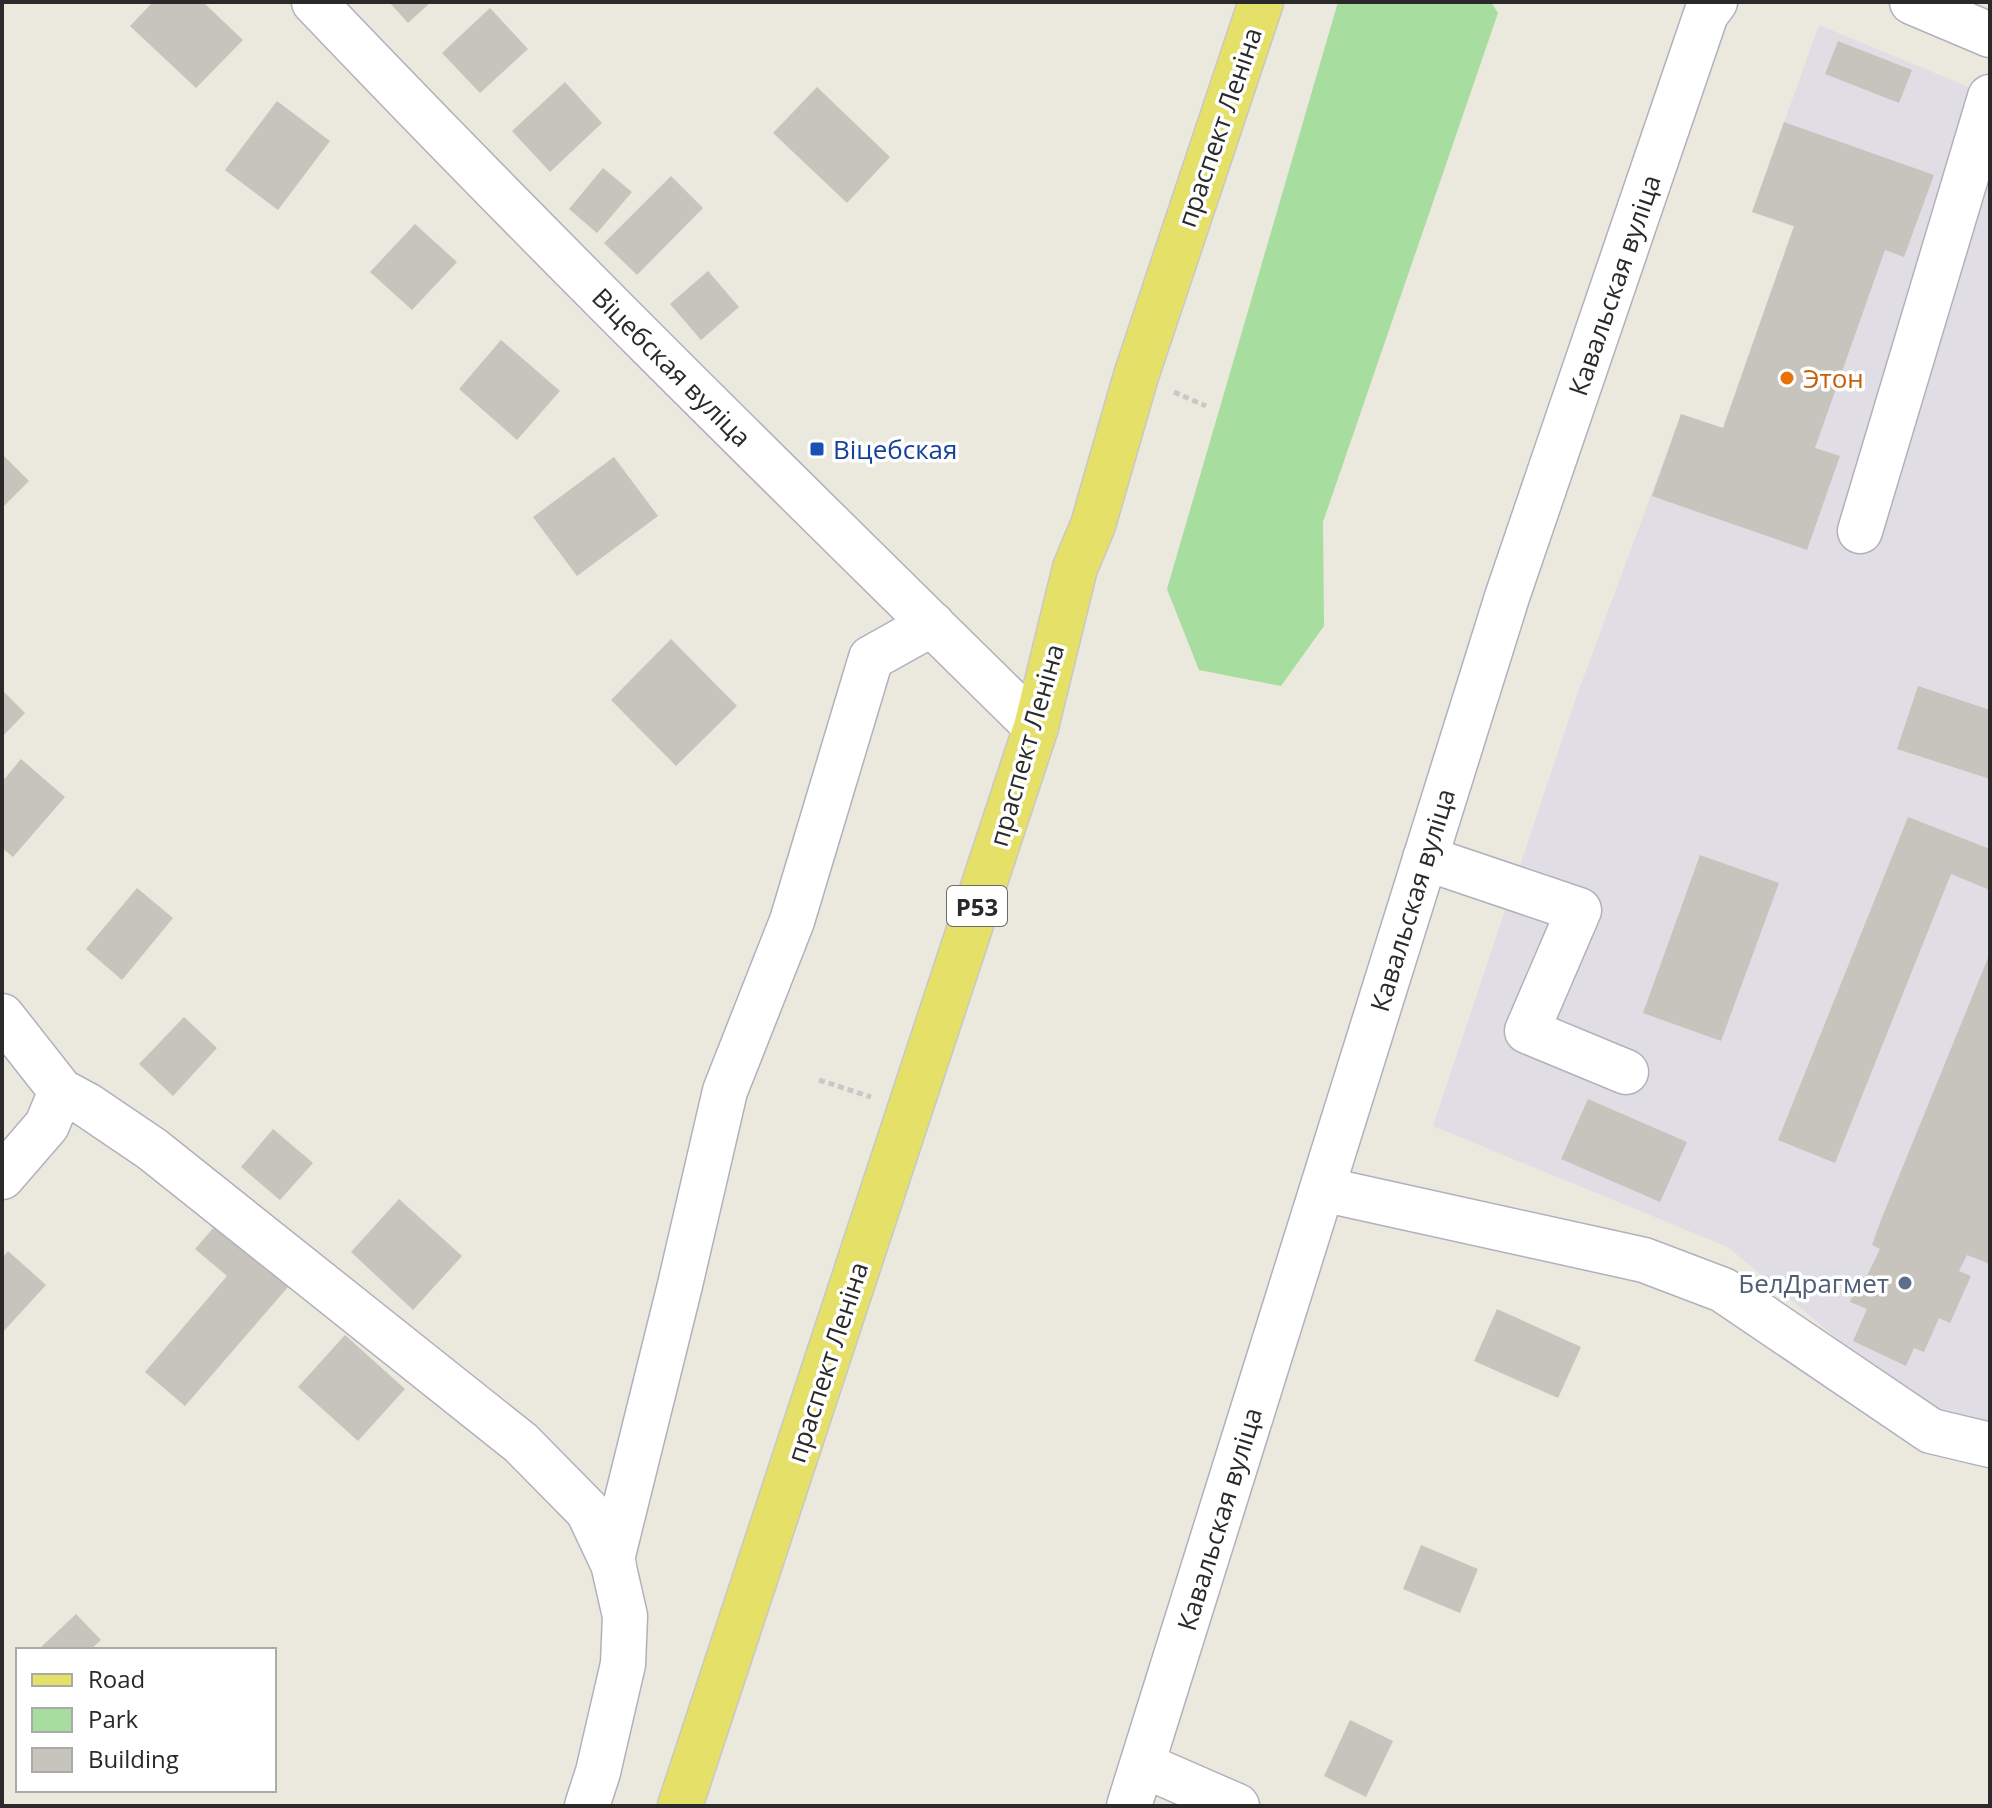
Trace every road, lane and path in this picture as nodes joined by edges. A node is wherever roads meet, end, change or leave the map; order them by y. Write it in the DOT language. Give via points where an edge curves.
graph roads {
  1 [pos="314,2"];
  2 [pos="1261,2"];
  3 [pos="1715,2"];
  4 [pos="1912,2"];
  5 [pos="1990,35"];
  6 [pos="1990,97"];
  7 [pos="1860,531"];
  8 [pos="932,624"];
  9 [pos="1036,727"];
  10 [pos="1425,858"];
  11 [pos="2,1016"];
  12 [pos="1626,1072"];
  13 [pos="819,1080"];
  14 [pos="61,1091"];
  15 [pos="910,1110"];
  16 [pos="2,1177"];
  17 [pos="1322,1189"];
  18 [pos="1990,1445"];
  19 [pos="614,1566"];
  20 [pos="1143,1765"];
  21 [pos="587,1806"];
  22 [pos="680,1806"];
  23 [pos="1129,1806"];
  24 [pos="1237,1806"];
  1 -- 8 [label="street, Віцебская вуліца"];
  2 -- 9 [label="main road, праспект Леніна / Р53" via="1075,568"];
  3 -- 10 [label="street, Кавальская вуліца" via="1706,14 1512,582"];
  4 -- 5 [label="street"];
  6 -- 7 [label="street"];
  8 -- 9 [label="street, Віцебская вуліца"];
  8 -- 19 [label="street" via="871,658 792,921 725,1091"];
  9 -- 15 [label="main road, праспект Леніна / Р53"];
  10 -- 12 [label="street" via="1579,910 1527,1031"];
  10 -- 17 [label="street, Кавальская вуліца"];
  11 -- 14 [label="street"];
  13 -- 15 [label="path"];
  14 -- 16 [label="street" via="47,1125"];
  14 -- 19 [label="street" via="152,1149 521,1443 588,1511"];
  15 -- 22 [label="main road, праспект Леніна / Р53"];
  17 -- 18 [label="street" via="1644,1260 1723,1290 1931,1431"];
  17 -- 20 [label="street, Кавальская вуліца"];
  19 -- 21 [label="street" via="625,1616 623,1664"];
  20 -- 23 [label="street, Кавальская вуліца"];
  20 -- 24 [label="street"];
}
